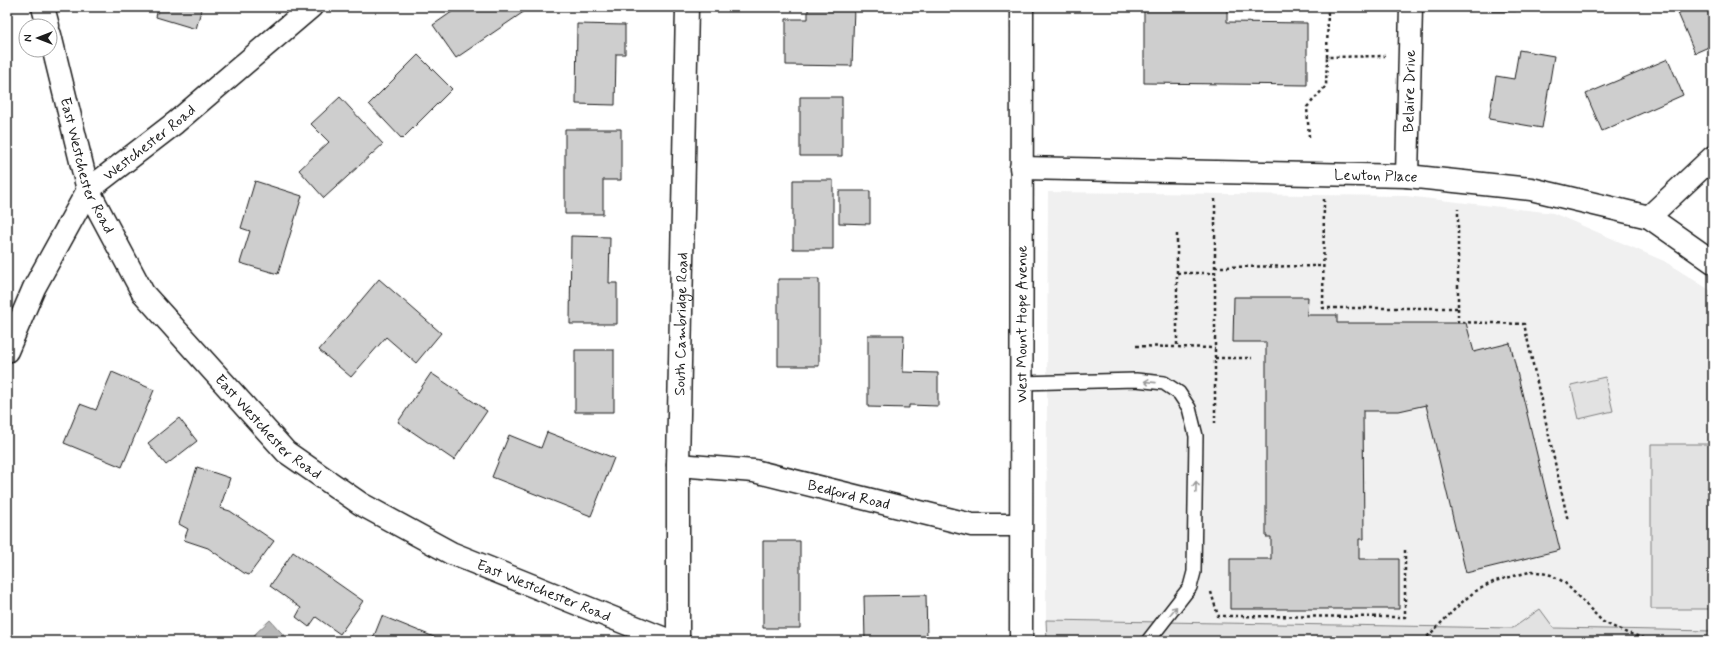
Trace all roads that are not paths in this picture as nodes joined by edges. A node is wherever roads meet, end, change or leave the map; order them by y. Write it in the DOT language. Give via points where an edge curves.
graph roads {
  1 [pos="43,7"];
  2 [pos="311,7"];
  3 [pos="687,7"];
  4 [pos="1022,7"];
  5 [pos="1411,7"];
  6 [pos="46,18"];
  7 [pos="56,58"];
  8 [pos="1713,157"];
  9 [pos="1021,168"];
  10 [pos="1407,176"];
  11 [pos="88,190"];
  12 [pos="1649,217"];
  13 [pos="1713,262"];
  14 [pos="7,351"];
  15 [pos="1020,383"];
  16 [pos="678,465"];
  17 [pos="1020,524"];
  18 [pos="670,641"];
  19 [pos="678,641"];
  20 [pos="1021,641"];
  21 [pos="1148,641"];
  1 -- 6 [label="street"];
  2 -- 11 [label="street, Westchester Road" via="175,123"];
  3 -- 16 [label="street, South Cambridge Road"];
  4 -- 9 [label="street, West Mount Hope Avenue"];
  5 -- 10 [label="street, Belaire Drive"];
  7 -- 11 [label="street, East Westchester Road"];
  8 -- 12 [label="street"];
  9 -- 10 [label="street, Lewton Place"];
  9 -- 15 [label="street, West Mount Hope Avenue"];
  10 -- 12 [label="street, Lewton Place" via="1531,189"];
  11 -- 14 [label="street, Westchester Road" via="34,288"];
  11 -- 18 [label="street, East Westchester Road" via="143,294 286,452 362,504 451,553"];
  12 -- 13 [label="street, Lewton Place"];
  15 -- 17 [label="street, West Mount Hope Avenue"];
  21 -- 15 [label="lane, one-way" via="1190,587 1194,572 1196,436 1190,408 1179,393 1164,383 1136,380"];
  16 -- 17 [label="street, Bedford Road" via="754,471 972,525"];
  16 -- 19 [label="street, South Cambridge Road"];
  17 -- 20 [label="street, West Mount Hope Avenue"];
}
